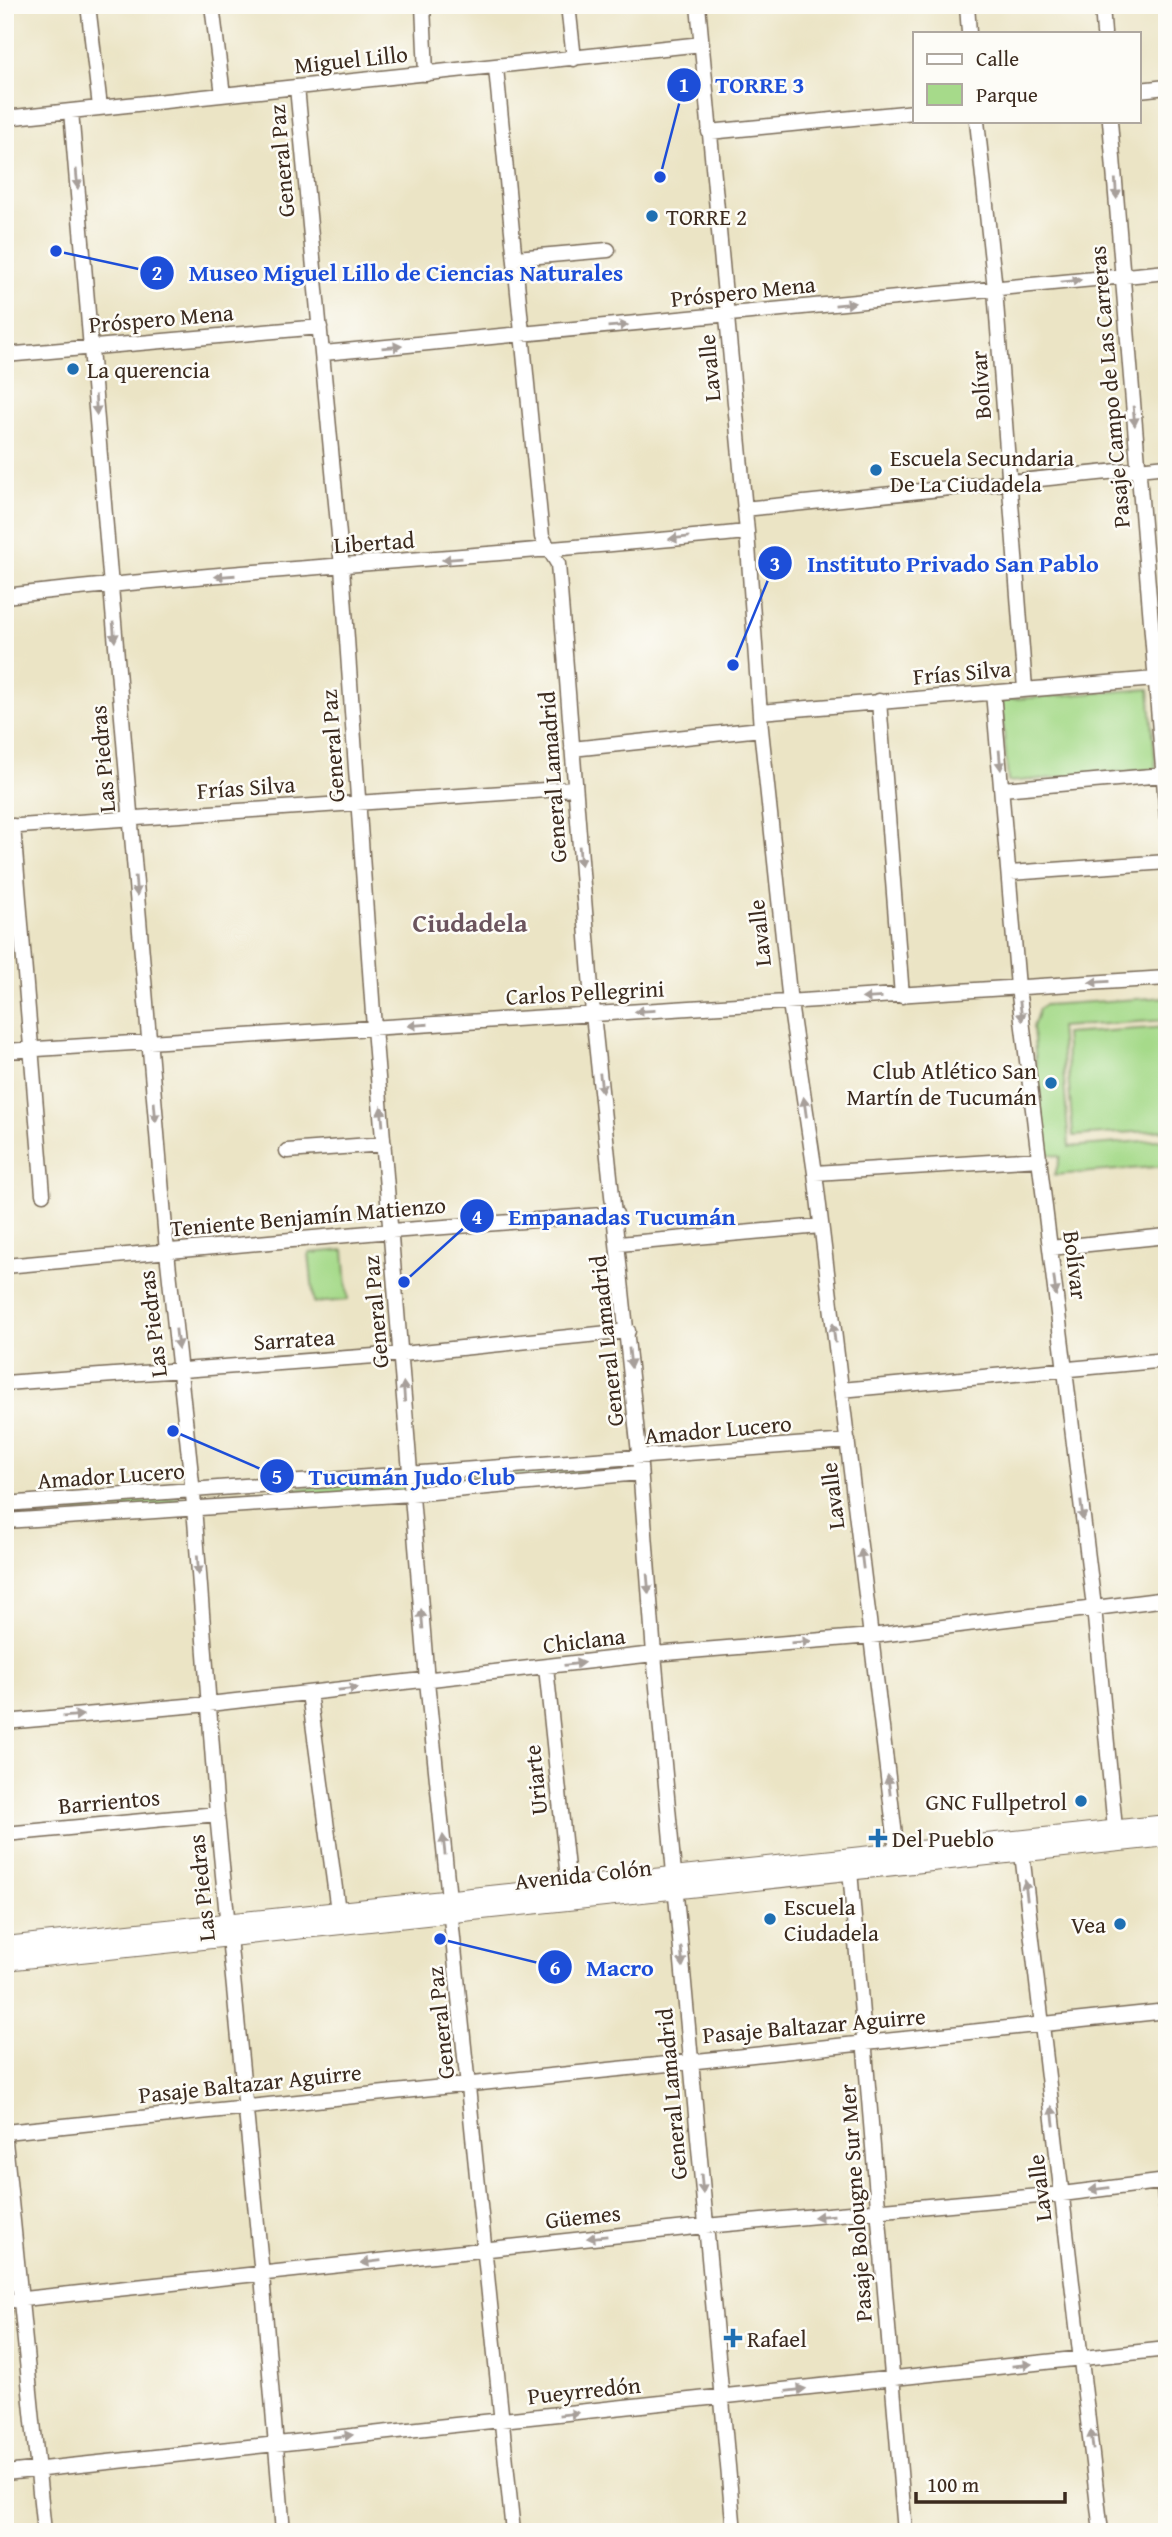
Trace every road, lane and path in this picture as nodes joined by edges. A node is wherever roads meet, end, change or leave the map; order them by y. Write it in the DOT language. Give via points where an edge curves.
graph roads {
  1 [pos="88,5"];
  2 [pos="212,5"];
  3 [pos="423,5"];
  4 [pos="568,5"];
  5 [pos="698,5"];
  6 [pos="967,5"];
  7 [pos="1101,5"];
  8 [pos="969,32"];
  9 [pos="1104,32"];
  10 [pos="702,44"];
  11 [pos="574,59"];
  12 [pos="496,68"];
  13 [pos="426,74"];
  14 [pos="297,87"];
  15 [pos="1167,87"];
  16 [pos="1140,90"];
  17 [pos="223,95"];
  18 [pos="100,107"];
  19 [pos="71,111"];
  20 [pos="913,112"];
  21 [pos="5,118"];
  22 [pos="977,122"];
  23 [pos="1110,122"];
  24 [pos="709,132"];
  25 [pos="608,250"];
  26 [pos="516,258"];
  27 [pos="1167,272"];
  28 [pos="1122,276"];
  29 [pos="995,289"];
  30 [pos="727,316"];
  31 [pos="320,327"];
  32 [pos="524,335"];
  33 [pos="92,346"];
  34 [pos="324,353"];
  35 [pos="5,355"];
  36 [pos="1167,466"];
  37 [pos="1139,469"];
  38 [pos="1009,483"];
  39 [pos="744,509"];
  40 [pos="747,532"];
  41 [pos="550,551"];
  42 [pos="342,567"];
  43 [pos="110,584"];
  44 [pos="5,596"];
  45 [pos="1161,679"];
  46 [pos="1025,689"];
  47 [pos="993,692"];
  48 [pos="879,701"];
  49 [pos="760,712"];
  50 [pos="761,729"];
  51 [pos="572,748"];
  52 [pos="1163,775"];
  53 [pos="575,788"];
  54 [pos="1002,789"];
  55 [pos="358,802"];
  56 [pos="1167,817"];
  57 [pos="130,818"];
  58 [pos="9,826"];
  59 [pos="1167,862"];
  60 [pos="1010,873"];
  61 [pos="1167,978"];
  62 [pos="1018,987"];
  63 [pos="902,996"];
  64 [pos="790,1003"];
  65 [pos="593,1014"];
  66 [pos="374,1028"];
  67 [pos="149,1041"];
  68 [pos="30,1049"];
  69 [pos="5,1051"];
  70 [pos="384,1144"];
  71 [pos="286,1151"];
  72 [pos="1040,1159"];
  73 [pos="815,1173"];
  74 [pos="43,1194"];
  75 [pos="616,1214"];
  76 [pos="820,1226"];
  77 [pos="391,1231"];
  78 [pos="1167,1236"];
  79 [pos="619,1244"];
  80 [pos="1051,1248"];
  81 [pos="167,1252"];
  82 [pos="5,1266"];
  83 [pos="628,1331"];
  84 [pos="402,1354"];
  85 [pos="1167,1360"];
  86 [pos="1066,1368"];
  87 [pos="181,1371"];
  88 [pos="5,1383"];
  89 [pos="841,1390"];
  90 [pos="848,1441"];
  91 [pos="639,1458"];
  92 [pos="639,1474"];
  93 [pos="410,1475"];
  94 [pos="193,1493"];
  95 [pos="411,1494"];
  96 [pos="5,1504"];
  97 [pos="194,1508"];
  98 [pos="5,1521"];
  99 [pos="1167,1598"];
  100 [pos="1094,1607"];
  101 [pos="871,1636"];
  102 [pos="654,1654"];
  103 [pos="546,1667"];
  104 [pos="427,1681"];
  105 [pos="309,1693"];
  106 [pos="209,1704"];
  107 [pos="5,1722"];
  108 [pos="217,1814"];
  109 [pos="1167,1824"];
  110 [pos="5,1834"];
  111 [pos="1116,1836"];
  112 [pos="1167,1837"];
  113 [pos="1021,1846"];
  114 [pos="897,1852"];
  115 [pos="849,1870"];
  116 [pos="676,1882"];
  117 [pos="569,1888"];
  118 [pos="451,1907"];
  119 [pos="338,1911"];
  120 [pos="229,1929"];
  121 [pos="5,1946"];
  122 [pos="5,1962"];
  123 [pos="1167,2011"];
  124 [pos="1043,2025"];
  125 [pos="866,2045"];
  126 [pos="691,2060"];
  127 [pos="469,2084"];
  128 [pos="243,2106"];
  129 [pos="5,2132"];
  130 [pos="5,2141"];
  131 [pos="1165,2181"];
  132 [pos="1062,2194"];
  133 [pos="878,2211"];
  134 [pos="1167,2214"];
  135 [pos="705,2226"];
  136 [pos="486,2249"];
  137 [pos="262,2275"];
  138 [pos="23,2299"];
  139 [pos="5,2301"];
  140 [pos="1167,2349"];
  141 [pos="1083,2358"];
  142 [pos="892,2379"];
  143 [pos="722,2399"];
  144 [pos="503,2420"];
  145 [pos="275,2443"];
  146 [pos="38,2470"];
  147 [pos="5,2473"];
  148 [pos="44,2532"];
  149 [pos="283,2532"];
  150 [pos="513,2532"];
  151 [pos="734,2532"];
  152 [pos="905,2532"];
  153 [pos="1101,2532"];
  1 -- 18 [label="street"];
  2 -- 17 [label="street"];
  3 -- 13 [label="street"];
  4 -- 11 [label="street"];
  5 -- 10 [label="street, Lavalle"];
  6 -- 8 [label="street"];
  7 -- 9 [label="street"];
  10 -- 11 [label="street, Miguel Lillo"];
  10 -- 24 [label="street, Lavalle"];
  11 -- 12 [label="street, Miguel Lillo"];
  12 -- 13 [label="street, Miguel Lillo"];
  12 -- 26 [label="street, General Lamadrid"];
  13 -- 14 [label="street, Miguel Lillo"];
  14 -- 17 [label="street, Miguel Lillo"];
  14 -- 31 [label="street, General Paz"];
  15 -- 16 [label="street"];
  17 -- 18 [label="street, Miguel Lillo"];
  18 -- 19 [label="street, Miguel Lillo"];
  19 -- 21 [label="street, Miguel Lillo"];
  19 -- 33 [label="street, Las Piedras, one-way"];
  20 -- 24 [label="street"];
  22 -- 29 [label="street, Bolívar"];
  23 -- 28 [label="street, Pasaje Campo de Las Carreras, one-way"];
  24 -- 30 [label="street, Lavalle"];
  25 -- 26 [label="street"];
  26 -- 32 [label="street, General Lamadrid"];
  27 -- 28 [label="street, Próspero Mena"];
  29 -- 28 [label="street, Próspero Mena, one-way"];
  28 -- 37 [label="street, Pasaje Campo de Las Carreras, one-way"];
  30 -- 29 [label="street, Próspero Mena, one-way"];
  29 -- 38 [label="street, Bolívar"];
  32 -- 30 [label="street, Próspero Mena, one-way"];
  30 -- 39 [label="street, Lavalle"];
  31 -- 33 [label="street, Próspero Mena"];
  31 -- 34 [label="street, General Paz"];
  34 -- 32 [label="street, Próspero Mena, one-way"];
  32 -- 41 [label="street, General Lamadrid" via="542,537"];
  33 -- 35 [label="street, Próspero Mena"];
  33 -- 43 [label="street, Las Piedras, one-way"];
  34 -- 42 [label="street, General Paz"];
  36 -- 37 [label="street"];
  37 -- 38 [label="street"];
  37 -- 45 [label="street, Pasaje Campo de Las Carreras"];
  38 -- 39 [label="street"];
  38 -- 46 [label="street, Bolívar"];
  39 -- 40 [label="street, Lavalle"];
  40 -- 41 [label="street, Libertad, one-way"];
  40 -- 49 [label="street, Lavalle"];
  41 -- 42 [label="street, Libertad, one-way"];
  41 -- 51 [label="street, General Lamadrid" via="558,564"];
  42 -- 43 [label="street, Libertad, one-way"];
  42 -- 55 [label="street, General Paz"];
  43 -- 44 [label="street, Libertad"];
  43 -- 57 [label="street, Las Piedras, one-way"];
  45 -- 46 [label="street, Frías Silva"];
  45 -- 52 [label="street, Pasaje Campo de Las Carreras"];
  46 -- 47 [label="street, Frías Silva"];
  47 -- 48 [label="street, Frías Silva"];
  47 -- 54 [label="street, Bolívar, one-way"];
  48 -- 49 [label="street, Frías Silva"];
  48 -- 63 [label="street"];
  49 -- 50 [label="street, Lavalle"];
  50 -- 51 [label="street"];
  50 -- 64 [label="street, Lavalle"];
  51 -- 53 [label="street, General Lamadrid"];
  52 -- 54 [label="street"];
  52 -- 56 [label="street, Pasaje Campo de Las Carreras"];
  53 -- 55 [label="street, Frías Silva"];
  53 -- 65 [label="street, General Lamadrid, one-way"];
  54 -- 60 [label="street, Bolívar"];
  55 -- 57 [label="street, Frías Silva"];
  55 -- 66 [label="street, General Paz"];
  57 -- 58 [label="street, Frías Silva"];
  57 -- 67 [label="street, Las Piedras, one-way"];
  58 -- 68 [label="street"];
  59 -- 60 [label="street"];
  60 -- 62 [label="street, Bolívar"];
  61 -- 62 [label="street, Carlos Pellegrini, one-way"];
  62 -- 63 [label="street, Carlos Pellegrini"];
  62 -- 72 [label="street, Bolívar, one-way"];
  63 -- 64 [label="street, Carlos Pellegrini, one-way"];
  64 -- 65 [label="street, Carlos Pellegrini, one-way"];
  73 -- 64 [label="street, Lavalle, one-way"];
  65 -- 66 [label="street, Carlos Pellegrini, one-way"];
  65 -- 75 [label="street, General Lamadrid, one-way"];
  66 -- 67 [label="street, Carlos Pellegrini"];
  70 -- 66 [label="street, General Paz, one-way"];
  67 -- 68 [label="street, Carlos Pellegrini"];
  67 -- 81 [label="street, Las Piedras, one-way"];
  68 -- 69 [label="street, Carlos Pellegrini"];
  68 -- 74 [label="street"];
  70 -- 71 [label="street"];
  70 -- 77 [label="street, General Paz"];
  72 -- 73 [label="street"];
  72 -- 80 [label="street, Bolívar"];
  73 -- 76 [label="street, Lavalle"];
  75 -- 77 [label="street, Teniente Benjamín Matienzo"];
  75 -- 79 [label="street, General Lamadrid"];
  76 -- 79 [label="street"];
  89 -- 76 [label="street, Lavalle, one-way"];
  77 -- 81 [label="street, Teniente Benjamín Matienzo"];
  77 -- 84 [label="street, General Paz"];
  78 -- 80 [label="street"];
  79 -- 83 [label="street, General Lamadrid"];
  80 -- 86 [label="street, Bolívar, one-way"];
  81 -- 82 [label="street, Teniente Benjamín Matienzo"];
  81 -- 87 [label="street, Las Piedras, one-way"];
  83 -- 84 [label="street, Sarratea"];
  83 -- 91 [label="street, General Lamadrid, one-way"];
  84 -- 87 [label="street, Sarratea"];
  93 -- 84 [label="street, General Paz, one-way"];
  85 -- 86 [label="street"];
  86 -- 89 [label="street"];
  86 -- 100 [label="street, Bolívar, one-way"];
  87 -- 88 [label="street, Sarratea"];
  87 -- 94 [label="street, Las Piedras"];
  89 -- 90 [label="street, Lavalle"];
  90 -- 91 [label="street, Amador Lucero"];
  101 -- 90 [label="street, Lavalle, one-way"];
  91 -- 92 [label="street, General Lamadrid"];
  91 -- 93 [label="street, Amador Lucero"];
  92 -- 95 [label="street, Amador Lucero"];
  92 -- 102 [label="street, General Lamadrid, one-way"];
  93 -- 94 [label="street, Amador Lucero"];
  93 -- 95 [label="street, General Paz"];
  94 -- 96 [label="street, Amador Lucero"];
  94 -- 97 [label="street, Las Piedras"];
  95 -- 97 [label="street, Amador Lucero"];
  104 -- 95 [label="street, General Paz, one-way"];
  97 -- 98 [label="street, Amador Lucero"];
  97 -- 106 [label="street, Las Piedras, one-way"];
  99 -- 100 [label="street, Chiclana"];
  100 -- 101 [label="street, Chiclana"];
  100 -- 111 [label="street, Bolívar"];
  102 -- 101 [label="street, Chiclana, one-way"];
  114 -- 101 [label="street, Lavalle, one-way"];
  103 -- 102 [label="street, Chiclana, one-way"];
  102 -- 116 [label="street, General Lamadrid"];
  103 -- 104 [label="street, Chiclana"];
  103 -- 117 [label="street, Uriarte"];
  105 -- 104 [label="street, Chiclana, one-way"];
  118 -- 104 [label="street, General Paz, one-way"];
  105 -- 106 [label="street, Chiclana"];
  105 -- 119 [label="street"];
  107 -- 106 [label="street, Chiclana, one-way"];
  106 -- 108 [label="street, Las Piedras"];
  108 -- 110 [label="street, Barrientos"];
  108 -- 120 [label="street, Las Piedras"];
  109 -- 111 [label="main road, Avenida Colón"];
  111 -- 112 [label="main road, Avenida Colón"];
  111 -- 113 [label="main road, Avenida Colón"];
  113 -- 114 [label="main road, Avenida Colón"];
  113 -- 115 [label="main road, Avenida Colón"];
  124 -- 113 [label="street, Lavalle, one-way"];
  114 -- 116 [label="main road, Avenida Colón"];
  115 -- 116 [label="main road, Avenida Colón"];
  115 -- 125 [label="street, Pasaje Bolougne Sur Mer"];
  116 -- 117 [label="main road, Avenida Colón"];
  116 -- 118 [label="main road, Avenida Colón"];
  116 -- 126 [label="street, General Lamadrid, one-way"];
  117 -- 118 [label="main road, Avenida Colón"];
  118 -- 119 [label="main road, Avenida Colón"];
  118 -- 120 [label="main road, Avenida Colón"];
  118 -- 127 [label="street, General Paz"];
  119 -- 120 [label="main road, Avenida Colón"];
  120 -- 121 [label="main road, Avenida Colón"];
  120 -- 122 [label="main road, Avenida Colón"];
  120 -- 128 [label="street, Las Piedras"];
  123 -- 124 [label="street, Pasaje Baltazar Aguirre"];
  124 -- 125 [label="street, Pasaje Baltazar Aguirre"];
  132 -- 124 [label="street, Lavalle, one-way"];
  125 -- 126 [label="street, Pasaje Baltazar Aguirre"];
  125 -- 133 [label="street, Pasaje Bolougne Sur Mer"];
  126 -- 127 [label="street, Pasaje Baltazar Aguirre"];
  126 -- 135 [label="street, General Lamadrid, one-way"];
  127 -- 128 [label="street, Pasaje Baltazar Aguirre"];
  127 -- 136 [label="street, General Paz"];
  128 -- 129 [label="street, Pasaje Baltazar Aguirre"];
  128 -- 137 [label="street, Las Piedras"];
  130 -- 138 [label="street"];
  131 -- 132 [label="street, Güemes, one-way"];
  131 -- 134 [label="street"];
  132 -- 133 [label="street, Güemes"];
  132 -- 141 [label="street, Lavalle"];
  133 -- 135 [label="street, Güemes, one-way"];
  133 -- 142 [label="street, Pasaje Bolougne Sur Mer"];
  135 -- 136 [label="street, Güemes, one-way"];
  135 -- 143 [label="street, General Lamadrid"];
  136 -- 137 [label="street, Güemes, one-way"];
  136 -- 144 [label="street, General Paz"];
  137 -- 138 [label="street, Güemes"];
  137 -- 145 [label="street, Las Piedras"];
  138 -- 139 [label="street, Güemes"];
  138 -- 146 [label="street"];
  140 -- 141 [label="street, Pueyrredón"];
  142 -- 141 [label="street, Pueyrredón, one-way"];
  153 -- 141 [label="street, Lavalle, one-way"];
  143 -- 142 [label="street, Pueyrredón, one-way"];
  142 -- 152 [label="street, Pasaje Bolougne Sur Mer"];
  144 -- 143 [label="street, Pueyrredón, one-way"];
  143 -- 151 [label="street, General Lamadrid"];
  145 -- 144 [label="street, Pueyrredón, one-way"];
  144 -- 150 [label="street, General Paz"];
  145 -- 146 [label="street, Pueyrredón"];
  145 -- 149 [label="street, Las Piedras"];
  146 -- 147 [label="street, Pueyrredón"];
  146 -- 148 [label="street"];
}
